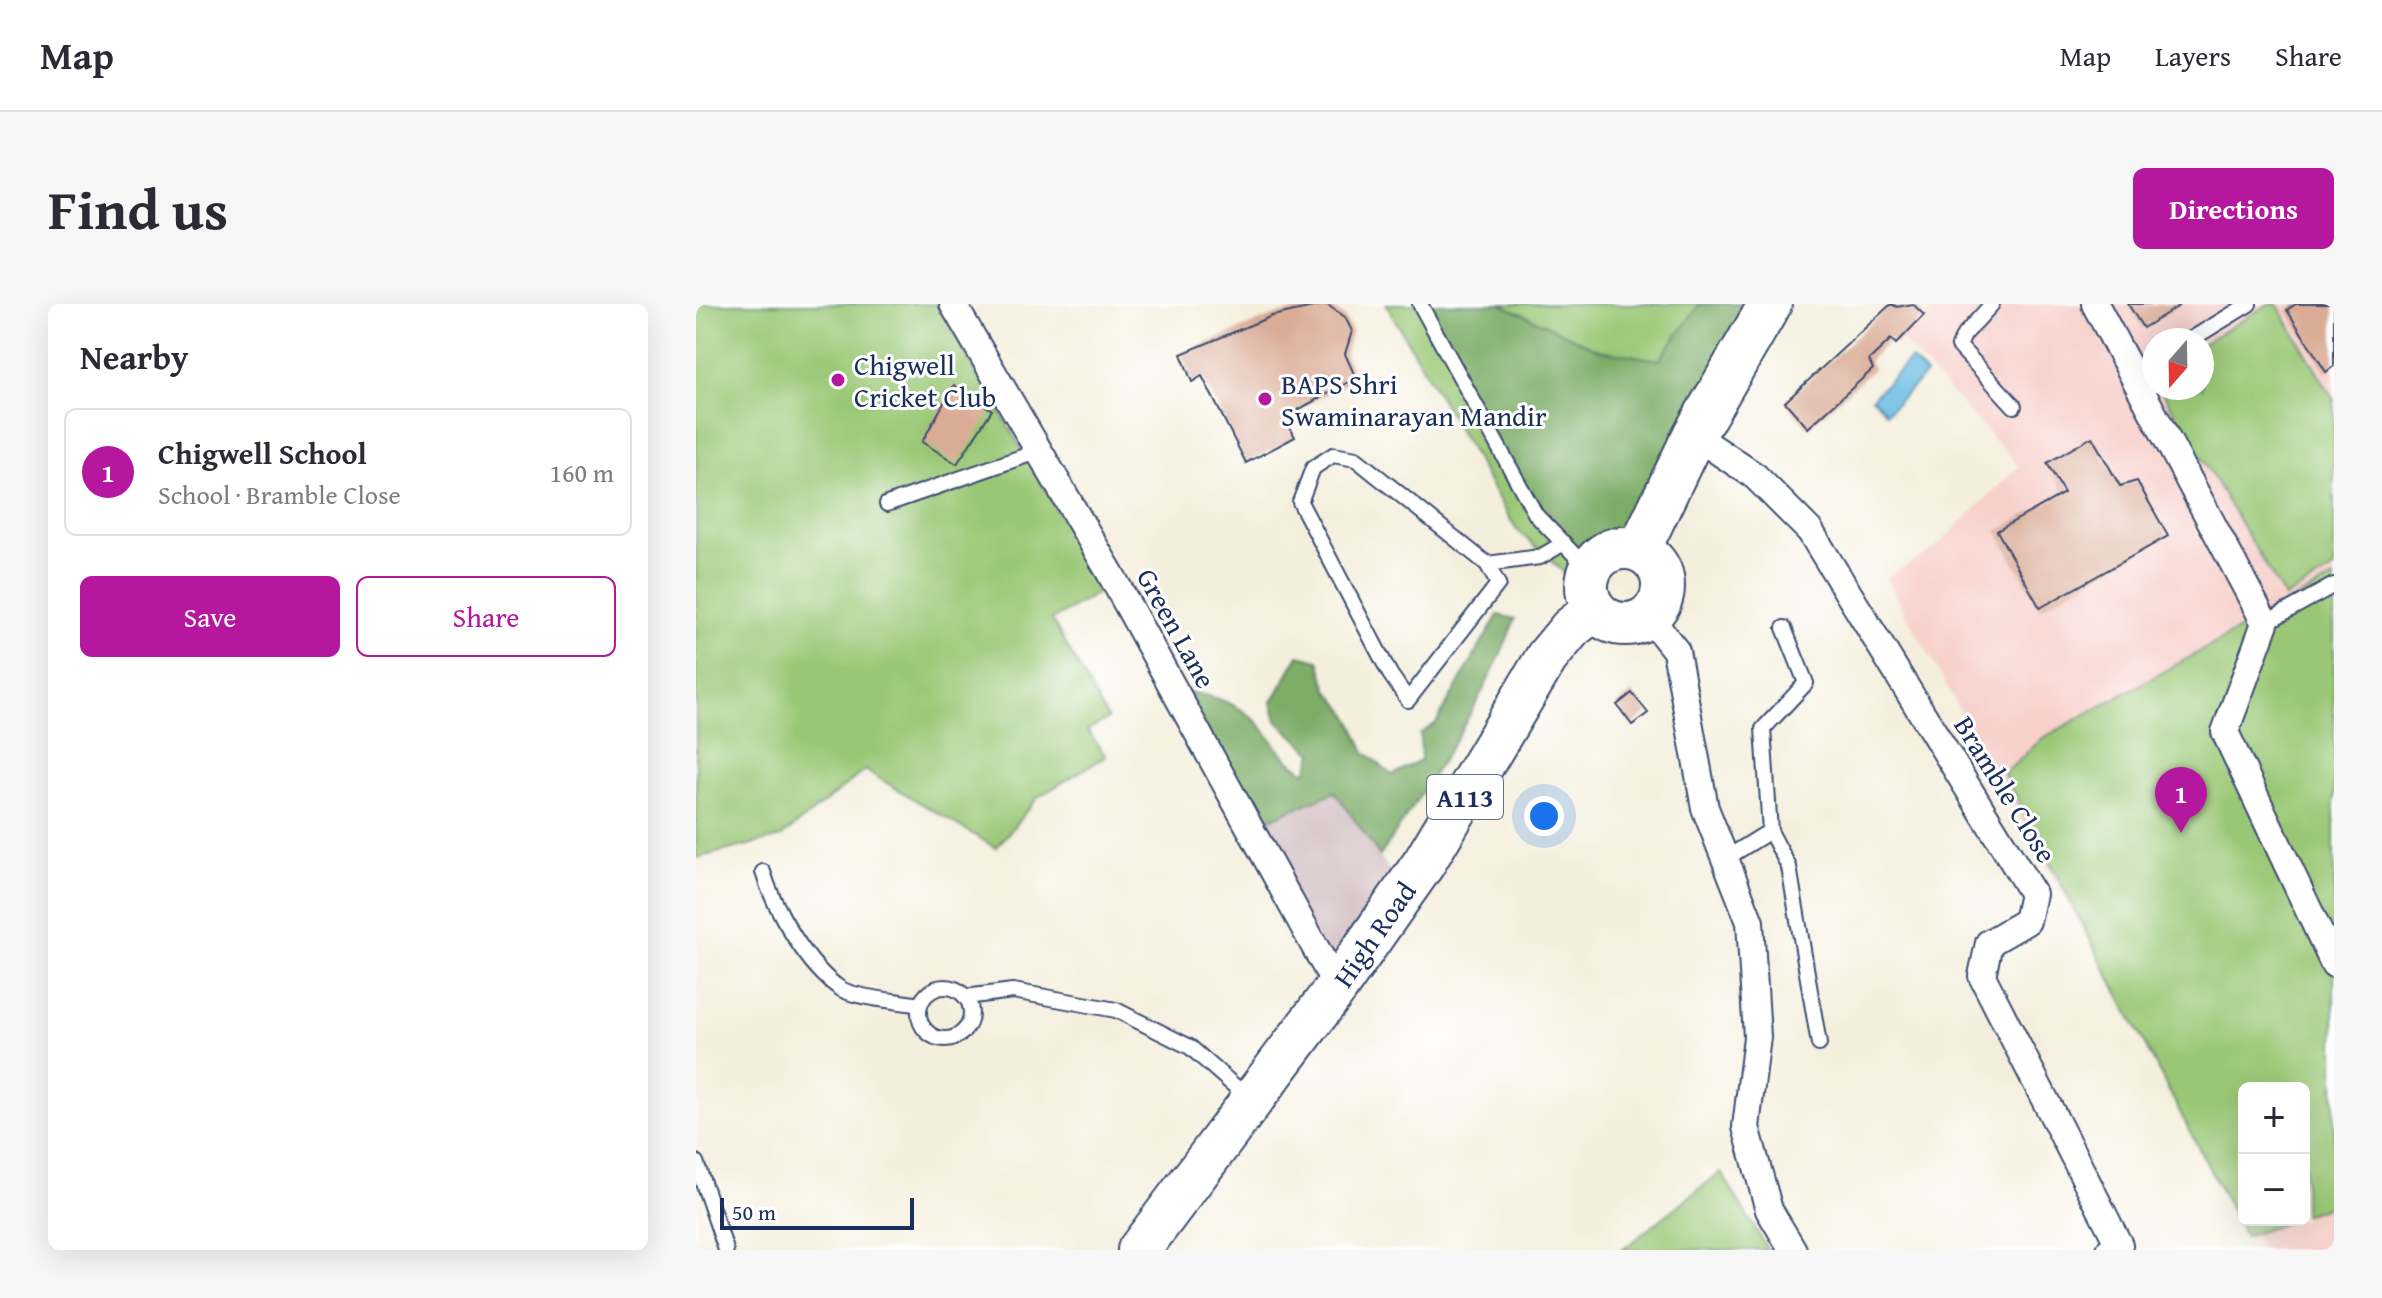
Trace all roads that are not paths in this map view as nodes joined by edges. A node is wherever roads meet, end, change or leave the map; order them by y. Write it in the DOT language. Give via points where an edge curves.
graph roads {
  1 [pos="953,304"];
  2 [pos="1420,304"];
  3 [pos="1770,304"];
  4 [pos="1992,304"];
  5 [pos="2095,304"];
  6 [pos="2249,304"];
  7 [pos="2210,328"];
  8 [pos="2142,367"];
  9 [pos="2158,400"];
  10 [pos="2014,406"];
  11 [pos="1694,435"];
  12 [pos="1039,451"];
  13 [pos="887,504"];
  14 [pos="1639,550"];
  15 [pos="1576,556"];
  16 [pos="1487,564"];
  17 [pos="2334,585"];
  18 [pos="1594,610"];
  19 [pos="1649,617"];
  20 [pos="2265,623"];
  21 [pos="1784,628"];
  22 [pos="1770,831"];
  23 [pos="1725,859"];
  24 [pos="763,872"];
  25 [pos="2334,964"];
  26 [pos="1337,987"];
  27 [pos="965,997"];
  28 [pos="919,1005"];
  29 [pos="1819,1044"];
  30 [pos="1252,1102"];
  31 [pos="696,1162"];
  32 [pos="726,1250"];
  33 [pos="1139,1250"];
  34 [pos="1793,1250"];
  35 [pos="2110,1250"];
  1 -- 12 [label="street, Green Lane"];
  2 -- 15 [label="lane" via="1536,515"];
  3 -- 11 [label="main road"];
  4 -- 10 [label="lane" via="1959,346"];
  5 -- 8 [label="street"];
  6 -- 7 [label="lane"];
  9 -- 20 [label="street"];
  11 -- 14 [label="main road"];
  11 -- 35 [label="street, Bramble Close" via="1755,476 1810,531 2033,894 2027,921 1989,943 1982,976 2119,1245"];
  12 -- 13 [label="lane"];
  12 -- 26 [label="street, Green Lane"];
  14 -- 15 [label="main road" via="1614,549 1595,560"];
  14 -- 19 [label="main road" via="1657,565 1663,581 1661,601"];
  15 -- 16 [label="lane"];
  15 -- 18 [label="main road"];
  16 -- 16 [label="lane" via="1498,584 1408,700 1300,502 1313,468 1333,455 1356,459"];
  17 -- 20 [label="lane"];
  18 -- 19 [label="main road" via="1606,621 1632,625"];
  18 -- 26 [label="main road, High Road / A113" via="1547,657 1424,863"];
  19 -- 23 [label="street" via="1676,651 1705,808"];
  20 -- 25 [label="street" via="2225,732"];
  21 -- 22 [label="lane" via="1806,683 1763,729"];
  22 -- 23 [label="lane"];
  22 -- 29 [label="lane" via="1789,867"];
  23 -- 34 [label="street" via="1750,922 1757,1037 1746,1127 1769,1210"];
  24 -- 28 [label="lane" via="772,901 799,944 842,990"];
  26 -- 30 [label="main road, High Road / A113"];
  27 -- 28 [label="lane" via="957,989 939,987"];
  27 -- 28 [label="lane" via="968,1024 946,1039 922,1027"];
  27 -- 30 [label="lane" via="1013,991 1116,1010 1190,1047"];
  30 -- 33 [label="main road, High Road / A113"];
  31 -- 32 [label="lane"];
}
